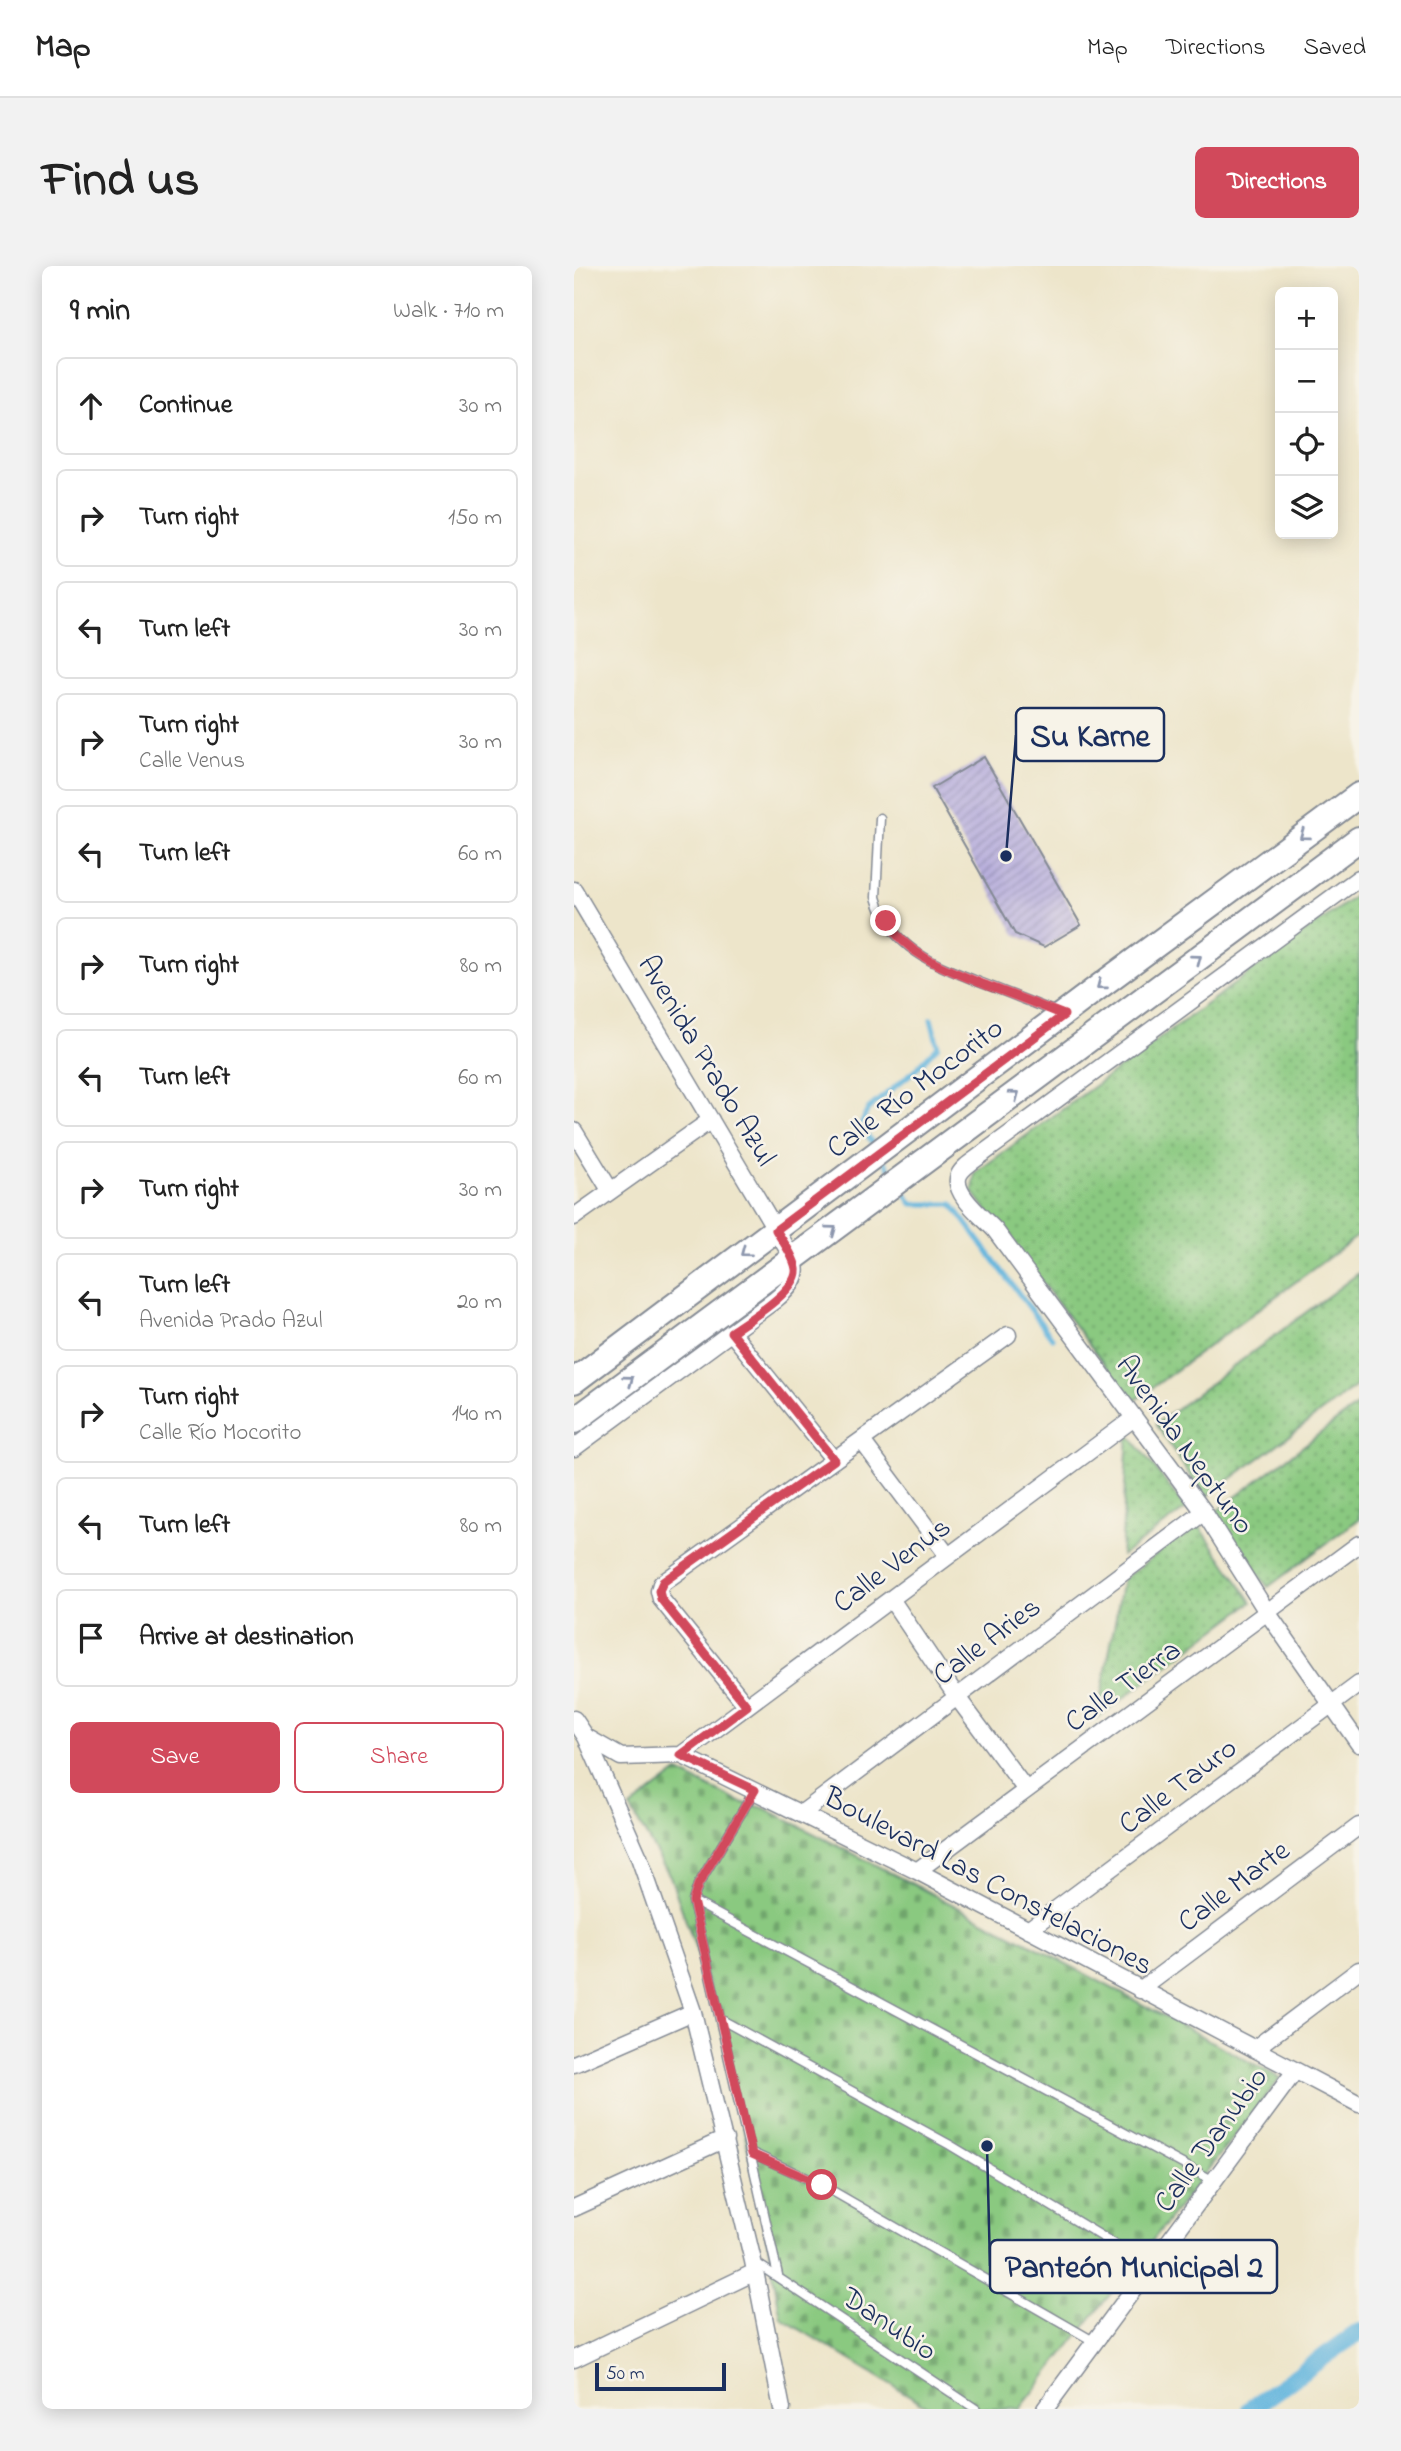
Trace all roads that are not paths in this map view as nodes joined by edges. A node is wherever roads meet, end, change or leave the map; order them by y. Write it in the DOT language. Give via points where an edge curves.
graph roads {
  1 [pos="1359,795"];
  2 [pos="880,818"];
  3 [pos="1359,839"];
  4 [pos="1359,878"];
  5 [pos="574,890"];
  6 [pos="1064,1015"];
  7 [pos="711,1120"];
  8 [pos="574,1131"];
  9 [pos="610,1190"];
  10 [pos="574,1217"];
  11 [pos="776,1230"];
  12 [pos="793,1259"];
  13 [pos="731,1332"];
  14 [pos="1008,1335"];
  15 [pos="576,1374"];
  16 [pos="1134,1418"];
  17 [pos="574,1420"];
  18 [pos="862,1441"];
  19 [pos="574,1448"];
  20 [pos="834,1460"];
  21 [pos="1204,1512"];
  22 [pos="1359,1544"];
  23 [pos="948,1556"];
  24 [pos="891,1599"];
  25 [pos="1267,1612"];
  26 [pos="1359,1684"];
  27 [pos="957,1697"];
  28 [pos="1331,1705"];
  29 [pos="747,1706"];
  30 [pos="574,1719"];
  31 [pos="586,1737"];
  32 [pos="1359,1744"];
  33 [pos="681,1755"];
  34 [pos="755,1790"];
  35 [pos="1026,1790"];
  36 [pos="802,1813"];
  37 [pos="1359,1826"];
  38 [pos="917,1871"];
  39 [pos="693,1901"];
  40 [pos="1028,1930"];
  41 [pos="1359,1970"];
  42 [pos="1140,1990"];
  43 [pos="693,2012"];
  44 [pos="722,2020"];
  45 [pos="1254,2049"];
  46 [pos="574,2063"];
  47 [pos="1295,2071"];
  48 [pos="1359,2104"];
  49 [pos="725,2139"];
  50 [pos="752,2154"];
  51 [pos="1214,2181"];
  52 [pos="574,2208"];
  53 [pos="754,2266"];
  54 [pos="1151,2266"];
  55 [pos="778,2275"];
  56 [pos="1095,2342"];
  57 [pos="574,2359"];
  58 [pos="782,2409"];
  59 [pos="976,2409"];
  60 [pos="1045,2409"];
  1 -- 6 [label="main road, Calle Río Mocorito, one-way"];
  2 -- 6 [label="lane" via="876,897 905,944 939,966"];
  12 -- 3 [label="main road, one-way"];
  4 -- 16 [label="street, Avenida Neptuno" via="960,1173 960,1194 995,1230"];
  5 -- 7 [label="street, Avenida Prado Azul"];
  6 -- 11 [label="main road, Calle Río Mocorito"];
  7 -- 9 [label="street"];
  7 -- 11 [label="street, Avenida Prado Azul"];
  8 -- 9 [label="street"];
  9 -- 10 [label="street"];
  11 -- 12 [label="street, Avenida Prado Azul"];
  11 -- 15 [label="main road, Calle Río Mocorito, one-way"];
  12 -- 13 [label="street" via="797,1272 793,1283"];
  17 -- 12 [label="main road, one-way"];
  13 -- 19 [label="street"];
  13 -- 20 [label="street"];
  14 -- 18 [label="street"];
  16 -- 21 [label="street, Avenida Neptuno"];
  16 -- 23 [label="street, Calle Venus"];
  18 -- 20 [label="street"];
  18 -- 23 [label="street"];
  20 -- 29 [label="street" via="660,1587 661,1599"];
  21 -- 25 [label="street, Avenida Neptuno"];
  21 -- 27 [label="street, Calle Aries"];
  22 -- 25 [label="street, Calle Tierra"];
  23 -- 24 [label="street, Calle Venus"];
  24 -- 27 [label="street"];
  24 -- 29 [label="street, Calle Venus"];
  25 -- 28 [label="street, Avenida Neptuno"];
  25 -- 35 [label="street, Calle Tierra"];
  26 -- 28 [label="street, Calle Tauro"];
  27 -- 35 [label="street"];
  27 -- 36 [label="street, Calle Aries"];
  28 -- 32 [label="street, Avenida Neptuno"];
  28 -- 40 [label="street, Calle Tauro"];
  29 -- 33 [label="street, Calle Venus"];
  30 -- 31 [label="street"];
  31 -- 33 [label="street, Boulevard Las Constelaciones" via="621,1757"];
  31 -- 43 [label="street" via="639,1857"];
  33 -- 34 [label="street, Boulevard Las Constelaciones"];
  34 -- 36 [label="street, Boulevard Las Constelaciones"];
  34 -- 39 [label="lane"];
  35 -- 38 [label="street, Calle Tierra"];
  36 -- 38 [label="street, Boulevard Las Constelaciones"];
  37 -- 42 [label="street, Calle Marte"];
  38 -- 40 [label="street, Boulevard Las Constelaciones"];
  39 -- 44 [label="lane"];
  39 -- 51 [label="lane"];
  40 -- 42 [label="street, Boulevard Las Constelaciones"];
  41 -- 45 [label="street"];
  42 -- 45 [label="street, Boulevard Las Constelaciones"];
  43 -- 46 [label="street"];
  43 -- 49 [label="street"];
  44 -- 50 [label="lane"];
  44 -- 54 [label="lane" via="950,2145"];
  45 -- 47 [label="street, Boulevard Las Constelaciones"];
  47 -- 48 [label="street, Boulevard Las Constelaciones"];
  47 -- 51 [label="street, Calle Danubio"];
  49 -- 52 [label="street"];
  49 -- 53 [label="street"];
  50 -- 55 [label="lane"];
  50 -- 56 [label="lane" via="822,2185"];
  51 -- 54 [label="street, Calle Danubio"];
  53 -- 55 [label="lane, Danubio"];
  53 -- 57 [label="street"];
  53 -- 58 [label="street"];
  54 -- 56 [label="street, Calle Danubio"];
  55 -- 59 [label="lane, Danubio"];
  56 -- 60 [label="street, Calle Danubio"];
}
